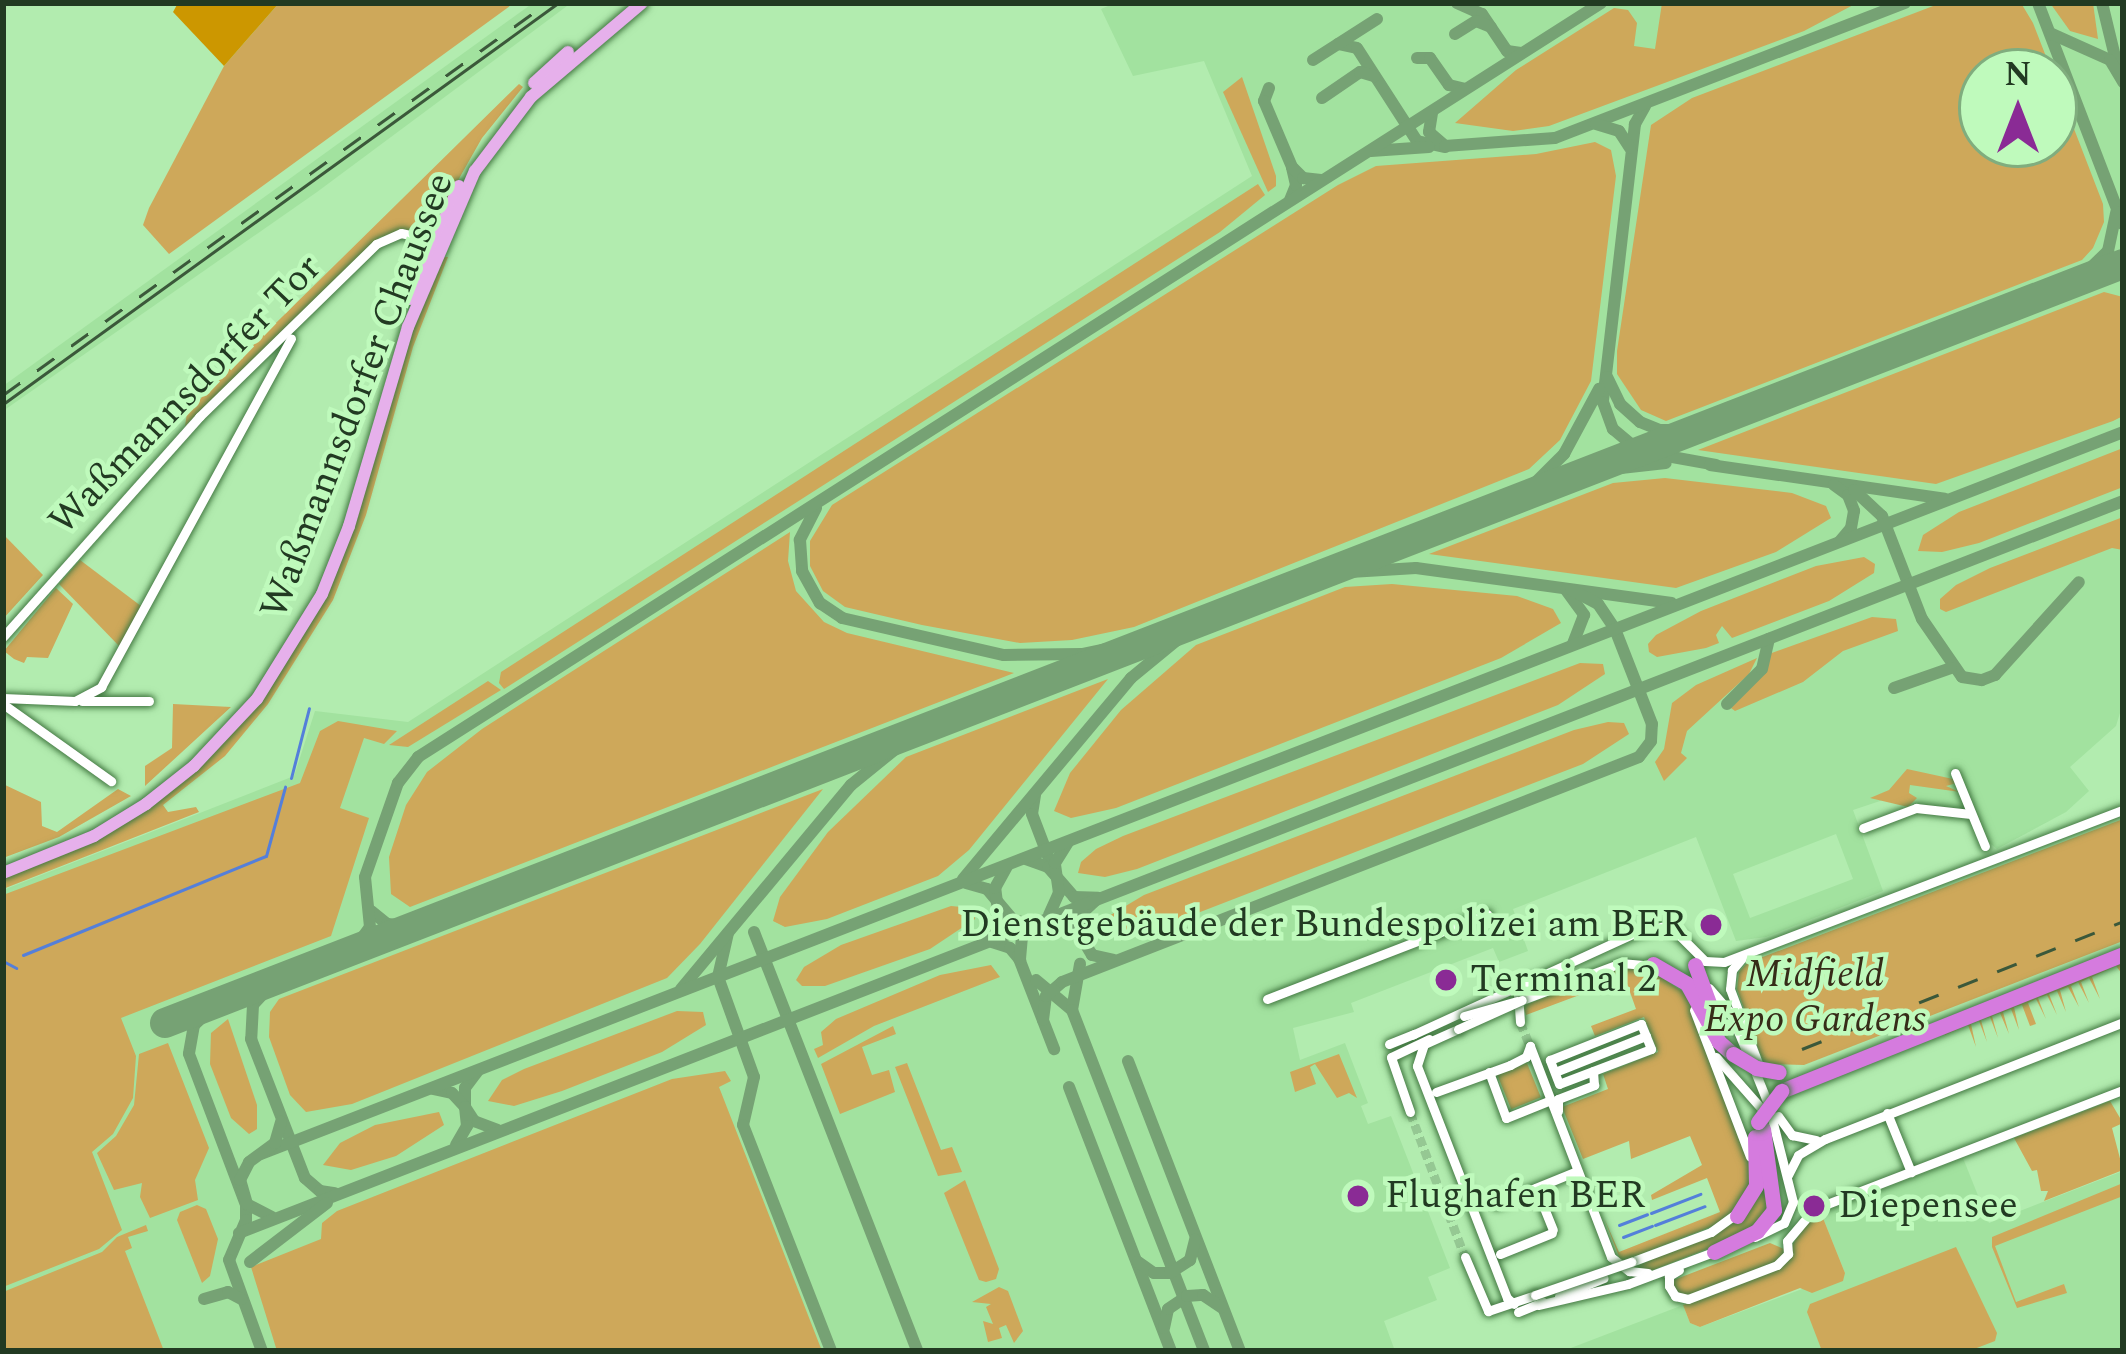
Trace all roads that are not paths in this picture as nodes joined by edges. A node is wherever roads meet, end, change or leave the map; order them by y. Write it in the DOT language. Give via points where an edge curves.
graph roads {
  1 [pos="630,3"];
  2 [pos="642,3"];
  3 [pos="436,243"];
  4 [pos="291,338"];
  5 [pos="3,637"];
  6 [pos="75,700"];
  7 [pos="3,701"];
  8 [pos="149,701"];
  9 [pos="1955,772"];
  10 [pos="110,781"];
  11 [pos="2123,810"];
  12 [pos="1971,814"];
  13 [pos="1863,828"];
  14 [pos="1985,846"];
  15 [pos="2014,850"];
  16 [pos="1983,862"];
  17 [pos="3,869"];
  18 [pos="1487,914"];
  19 [pos="1674,930"];
  20 [pos="2123,950"];
  21 [pos="1746,954"];
  22 [pos="1653,964"];
  23 [pos="1695,965"];
  24 [pos="1533,976"];
  25 [pos="1268,999"];
  26 [pos="1522,1000"];
  27 [pos="1520,1022"];
  28 [pos="2123,1022"];
  29 [pos="1412,1035"];
  30 [pos="1705,1037"];
  31 [pos="1432,1039"];
  32 [pos="1389,1044"];
  33 [pos="1733,1054"];
  34 [pos="1761,1069"];
  35 [pos="1489,1072"];
  36 [pos="1590,1072"];
  37 [pos="1545,1084"];
  38 [pos="2123,1090"];
  39 [pos="1436,1092"];
  40 [pos="1551,1100"];
  41 [pos="1768,1108"];
  42 [pos="1409,1112"];
  43 [pos="1887,1114"];
  44 [pos="1558,1121"];
  45 [pos="1825,1139"];
  46 [pos="1577,1171"];
  47 [pos="1787,1171"];
  48 [pos="1911,1172"];
  49 [pos="1536,1188"];
  50 [pos="1792,1196"];
  51 [pos="1496,1204"];
  52 [pos="1814,1209"];
  53 [pos="1737,1216"];
  54 [pos="1787,1241"];
  55 [pos="1500,1254"];
  56 [pos="1709,1254"];
  57 [pos="1466,1257"];
  58 [pos="1536,1300"];
  59 [pos="1517,1306"];
  1 -- 3 [label="main road, Waßmannsdorfer Chaussee" via="518,99 470,165"];
  2 -- 3 [label="main road, Waßmannsdorfer Chaussee" via="513,116"];
  3 -- 5 [label="street, Waßmannsdorfer Tor" via="396,234 368,253 167,450"];
  3 -- 17 [label="main road, Waßmannsdorfer Chaussee" via="340,528 278,659 215,736 143,797"];
  4 -- 6 [label="street" via="118,660 101,687"];
  6 -- 7 [label="street"];
  6 -- 8 [label="street"];
  7 -- 10 [label="street"];
  9 -- 12 [label="street"];
  11 -- 15 [label="street"];
  12 -- 13 [label="street" via="1916,808"];
  12 -- 14 [label="street"];
  14 -- 15 [label="street"];
  14 -- 16 [label="street"];
  15 -- 16 [label="street"];
  16 -- 21 [label="street"];
  18 -- 25 [label="street"];
  19 -- 21 [label="street" via="1712,963"];
  19 -- 23 [label="street"];
  19 -- 24 [label="street" via="1635,933"];
  20 -- 34 [label="highway" via="1809,1067"];
  20 -- 41 [label="highway"];
  21 -- 34 [label="street" via="1730,985"];
  22 -- 26 [label="street" via="1614,964"];
  22 -- 30 [label="street" via="1684,989"];
  22 -- 33 [label="highway" via="1687,984"];
  23 -- 33 [label="highway"];
  23 -- 34 [label="street"];
  24 -- 27 [label="street" via="1518,995"];
  24 -- 29 [label="street"];
  26 -- 29 [label="street, bridge"];
  26 -- 31 [label="street, bridge"];
  28 -- 43 [label="street"];
  29 -- 32 [label="street"];
  30 -- 41 [label="street" via="1721,1065"];
  30 -- 53 [label="street" via="1752,1166"];
  31 -- 42 [label="street" via="1391,1057"];
  31 -- 59 [label="street" via="1418,1054 1418,1069 1507,1298"];
  33 -- 34 [label="highway, bridge"];
  34 -- 41 [label="street"];
  35 -- 37 [label="street" via="1528,1052"];
  35 -- 39 [label="street"];
  35 -- 40 [label="street" via="1506,1118"];
  36 -- 36 [label="street" via="1651,1048 1646,1036 1555,1072 1559,1084"];
  36 -- 37 [label="street" via="1587,1084 1560,1096"];
  36 -- 44 [label="street" via="1594,1084 1556,1101"];
  37 -- 40 [label="street"];
  38 -- 48 [label="street"];
  40 -- 44 [label="street"];
  41 -- 45 [label="street" via="1792,1135"];
  41 -- 47 [label="street"];
  41 -- 53 [label="highway" via="1756,1184"];
  41 -- 56 [label="highway" via="1774,1210 1757,1231"];
  43 -- 45 [label="street"];
  43 -- 48 [label="street"];
  44 -- 46 [label="street"];
  45 -- 47 [label="street"];
  46 -- 49 [label="street"];
  46 -- 56 [label="street" via="1618,1264 1647,1273"];
  47 -- 50 [label="street"];
  48 -- 52 [label="street"];
  49 -- 51 [label="street"];
  49 -- 55 [label="street" via="1552,1232"];
  50 -- 52 [label="street"];
  50 -- 56 [label="street" via="1778,1227"];
  52 -- 54 [label="street"];
  53 -- 58 [label="street, bridge"];
  54 -- 56 [label="street" via="1772,1234"];
  54 -- 56 [label="street" via="1777,1265 1676,1297 1670,1276"];
  56 -- 58 [label="street" via="1628,1284"];
  57 -- 59 [label="street" via="1486,1309"];
  58 -- 59 [label="street"];
}
